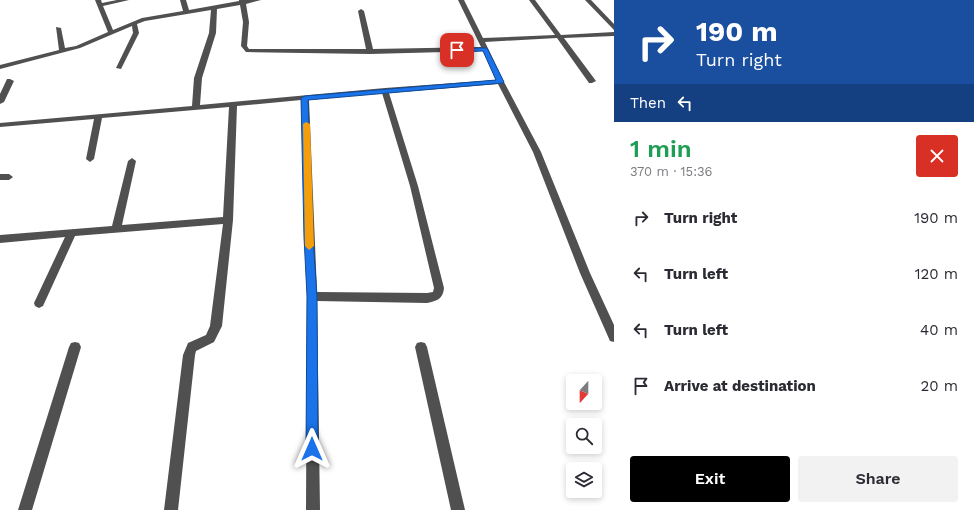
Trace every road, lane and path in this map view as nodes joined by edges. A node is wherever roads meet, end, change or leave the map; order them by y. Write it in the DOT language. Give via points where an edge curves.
graph roads {
  1 [pos="126,0"];
  2 [pos="183,0"];
  3 [pos="258,0"];
  4 [pos="461,0"];
  5 [pos="532,0"];
  6 [pos="588,0"];
  7 [pos="242,1"];
  8 [pos="98,2"];
  9 [pos="214,7"];
  10 [pos="186,11"];
  11 [pos="361,12"];
  12 [pos="134,22"];
  13 [pos="58,28"];
  14 [pos="614,28"];
  15 [pos="110,33"];
  16 [pos="614,34"];
  17 [pos="558,37"];
  18 [pos="481,40"];
  19 [pos="485,50"];
  20 [pos="62,51"];
  21 [pos="370,52"];
  22 [pos="0,67"];
  23 [pos="119,68"];
  24 [pos="592,81"];
  25 [pos="10,82"];
  26 [pos="500,82"];
  27 [pos="385,90"];
  28 [pos="305,98"];
  29 [pos="0,102"];
  30 [pos="233,105"];
  31 [pos="196,108"];
  32 [pos="98,117"];
  33 [pos="0,125"];
  34 [pos="90,159"];
  35 [pos="132,161"];
  36 [pos="228,220"];
  37 [pos="116,230"];
  38 [pos="71,234"];
  39 [pos="0,239"];
  40 [pos="312,296"];
  41 [pos="40,303"];
  42 [pos="614,337"];
  43 [pos="75,347"];
  44 [pos="421,347"];
  45 [pos="25,510"];
  46 [pos="171,510"];
  47 [pos="313,510"];
  48 [pos="458,510"];
  1 -- 8 [label="street"];
  2 -- 10 [label="street"];
  3 -- 7 [label="street"];
  4 -- 18 [label="street"];
  5 -- 17 [label="street"];
  6 -- 14 [label="street"];
  7 -- 9 [label="street"];
  7 -- 21 [label="street" via="246,22 244,46 248,51"];
  8 -- 15 [label="street"];
  9 -- 10 [label="street"];
  9 -- 31 [label="street" via="214,27 199,75"];
  10 -- 12 [label="street"];
  11 -- 21 [label="street"];
  12 -- 15 [label="street"];
  12 -- 23 [label="street" via="136,33"];
  13 -- 20 [label="street"];
  15 -- 20 [label="street"];
  16 -- 17 [label="street"];
  17 -- 18 [label="street"];
  17 -- 24 [label="street"];
  18 -- 19 [label="street"];
  19 -- 21 [label="street"];
  19 -- 26 [label="street"];
  20 -- 22 [label="street"];
  25 -- 29 [label="street"];
  26 -- 27 [label="street"];
  26 -- 42 [label="street" via="538,152 585,273"];
  27 -- 28 [label="street"];
  27 -- 40 [label="street" via="414,186 438,294 427,298"];
  28 -- 30 [label="street"];
  28 -- 40 [label="street"];
  30 -- 31 [label="street"];
  30 -- 36 [label="street"];
  31 -- 32 [label="street"];
  32 -- 33 [label="street"];
  32 -- 34 [label="street"];
  35 -- 37 [label="street"];
  36 -- 37 [label="street"];
  36 -- 46 [label="street" via="214,335 192,347 188,355"];
  37 -- 38 [label="street"];
  38 -- 39 [label="street"];
  38 -- 41 [label="street"];
  40 -- 47 [label="street"];
  43 -- 45 [label="street"];
  44 -- 48 [label="street"];
}
